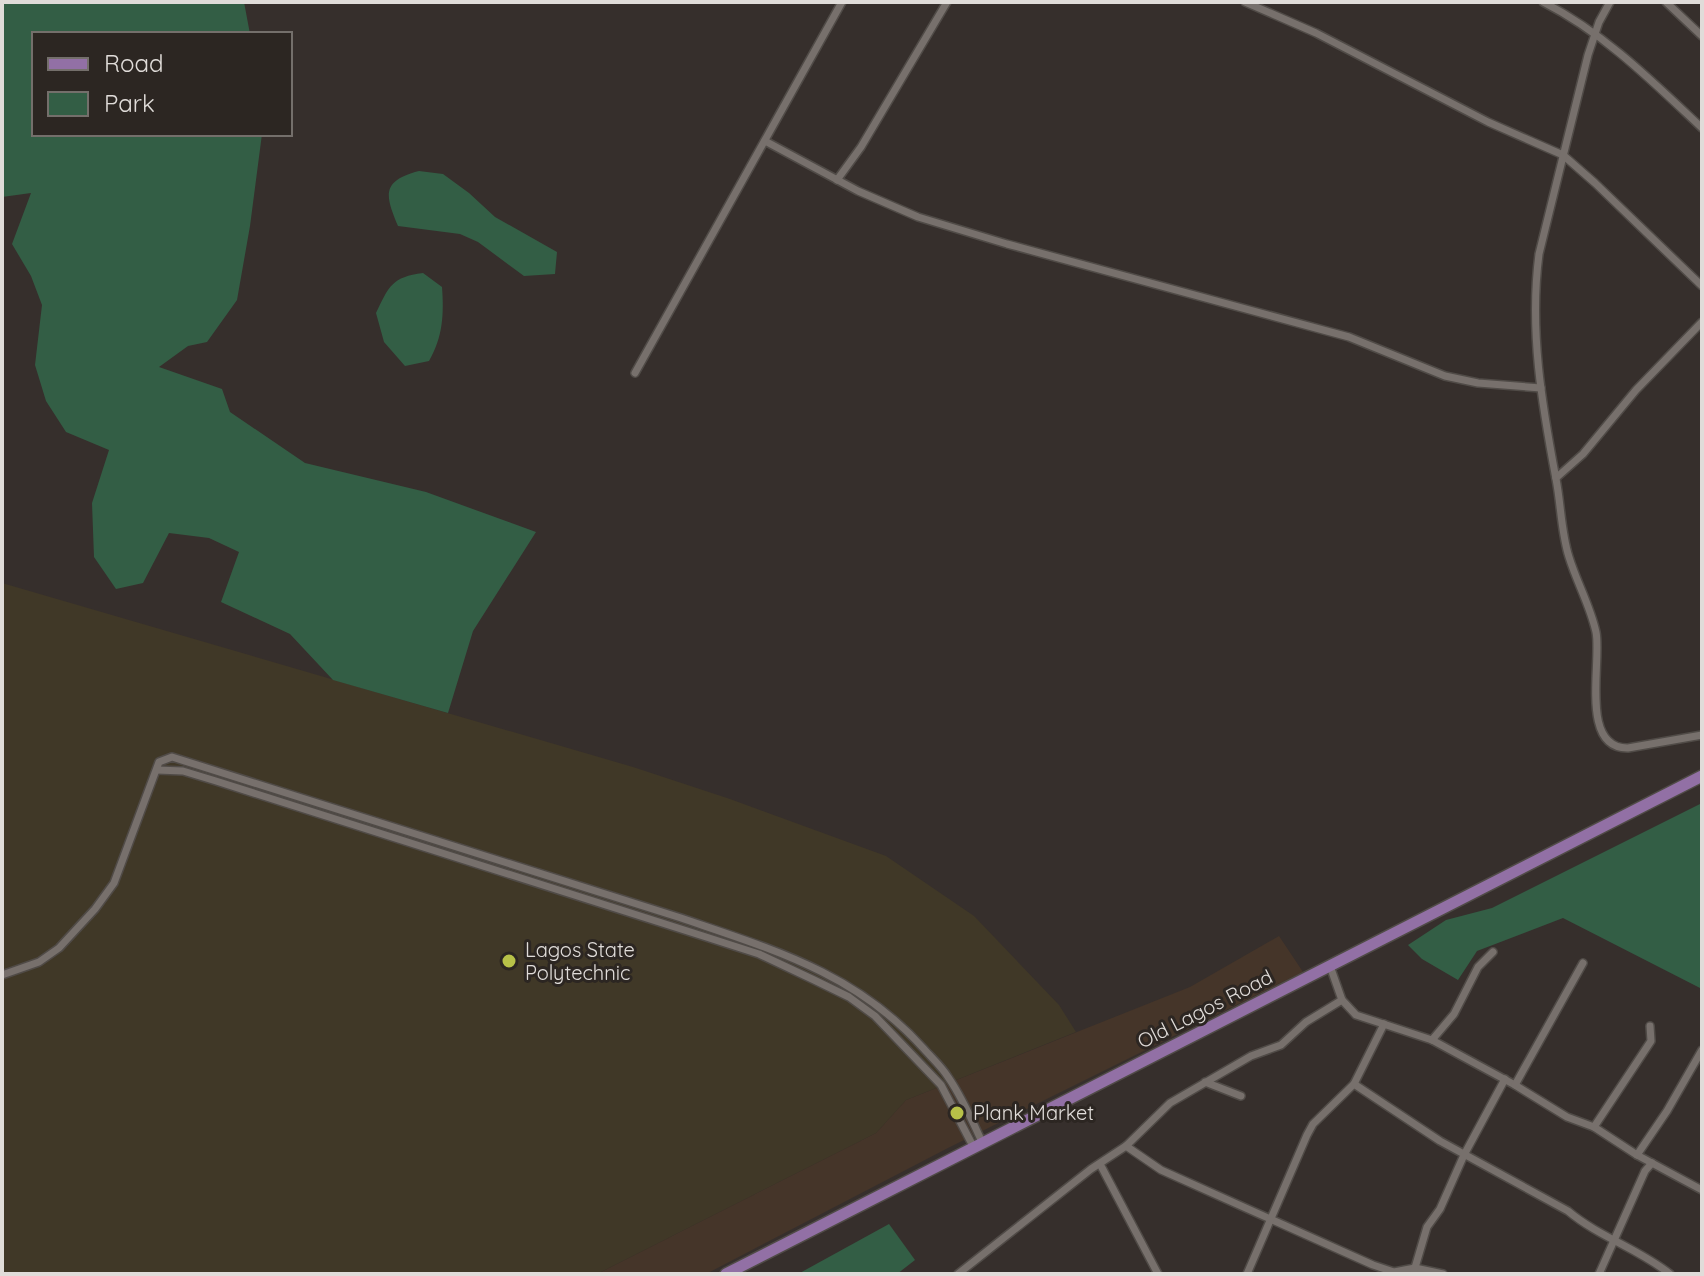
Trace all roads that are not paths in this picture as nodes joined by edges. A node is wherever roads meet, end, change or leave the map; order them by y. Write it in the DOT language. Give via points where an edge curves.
graph roads {
  1 [pos="842,2"];
  2 [pos="947,2"];
  3 [pos="1245,2"];
  4 [pos="1543,2"];
  5 [pos="1610,2"];
  6 [pos="1666,2"];
  7 [pos="1595,34"];
  8 [pos="1702,36"];
  9 [pos="1702,128"];
  10 [pos="765,141"];
  11 [pos="1563,155"];
  12 [pos="837,180"];
  13 [pos="1702,286"];
  14 [pos="1702,322"];
  15 [pos="635,373"];
  16 [pos="1541,388"];
  17 [pos="1556,478"];
  18 [pos="1702,735"];
  19 [pos="157,770"];
  20 [pos="1702,776"];
  21 [pos="1493,952"];
  22 [pos="1583,963"];
  23 [pos="1330,966"];
  24 [pos="2,975"];
  25 [pos="1342,1000"];
  26 [pos="1384,1024"];
  27 [pos="1650,1026"];
  28 [pos="1432,1040"];
  29 [pos="1702,1050"];
  30 [pos="1505,1079"];
  31 [pos="1205,1082"];
  32 [pos="1354,1084"];
  33 [pos="1515,1085"];
  34 [pos="1241,1096"];
  35 [pos="1594,1127"];
  36 [pos="978,1144"];
  37 [pos="1126,1146"];
  38 [pos="1464,1155"];
  39 [pos="1637,1155"];
  40 [pos="1652,1163"];
  41 [pos="1100,1164"];
  42 [pos="1702,1190"];
  43 [pos="1271,1218"];
  44 [pos="1613,1241"];
  45 [pos="1414,1271"];
  46 [pos="726,1274"];
  47 [pos="958,1274"];
  48 [pos="1158,1274"];
  49 [pos="1247,1274"];
  50 [pos="1443,1274"];
  51 [pos="1599,1274"];
  52 [pos="1670,1274"];
  1 -- 10 [label="street"];
  2 -- 12 [label="street"];
  3 -- 11 [label="street"];
  4 -- 7 [label="street"];
  5 -- 7 [label="street"];
  6 -- 8 [label="street"];
  7 -- 9 [label="street"];
  7 -- 11 [label="street"];
  10 -- 12 [label="street"];
  10 -- 15 [label="street"];
  11 -- 13 [label="street"];
  11 -- 16 [label="street" via="1535,288"];
  12 -- 16 [label="street" via="918,217 1349,337 1445,376"];
  14 -- 17 [label="street"];
  16 -- 17 [label="street"];
  17 -- 18 [label="street" via="1569,558 1597,635 1596,713 1604,737 1618,748 1628,748"];
  19 -- 24 [label="street" via="114,883 95,909 59,948 39,962"];
  19 -- 36 [label="street" via="216,781 759,954 849,997 875,1016 941,1085"];
  19 -- 36 [label="street" via="159,762 172,757 681,918 816,969 881,1007 915,1039 947,1075"];
  20 -- 23 [label="main road, Old Lagos Road"];
  21 -- 28 [label="street"];
  22 -- 33 [label="street"];
  23 -- 25 [label="street"];
  23 -- 36 [label="main road, Old Lagos Road"];
  25 -- 26 [label="street" via="1356,1015"];
  25 -- 31 [label="street" via="1281,1045"];
  26 -- 28 [label="street"];
  26 -- 32 [label="street"];
  27 -- 35 [label="street" via="1651,1041"];
  28 -- 30 [label="street"];
  29 -- 39 [label="street"];
  30 -- 33 [label="street"];
  30 -- 38 [label="street"];
  31 -- 34 [label="street"];
  31 -- 37 [label="street" via="1170,1103"];
  32 -- 38 [label="street"];
  32 -- 43 [label="street" via="1313,1124"];
  33 -- 35 [label="street"];
  35 -- 39 [label="street"];
  36 -- 46 [label="main road, Old Lagos Road"];
  37 -- 41 [label="street"];
  37 -- 43 [label="street" via="1161,1170"];
  38 -- 44 [label="street"];
  38 -- 45 [label="street" via="1427,1227"];
  39 -- 40 [label="street"];
  40 -- 42 [label="street"];
  40 -- 44 [label="street"];
  41 -- 47 [label="street"];
  41 -- 48 [label="street"];
  43 -- 45 [label="street" via="1386,1270"];
  43 -- 49 [label="street"];
  44 -- 51 [label="street"];
  44 -- 52 [label="street"];
  45 -- 50 [label="street"];
}
